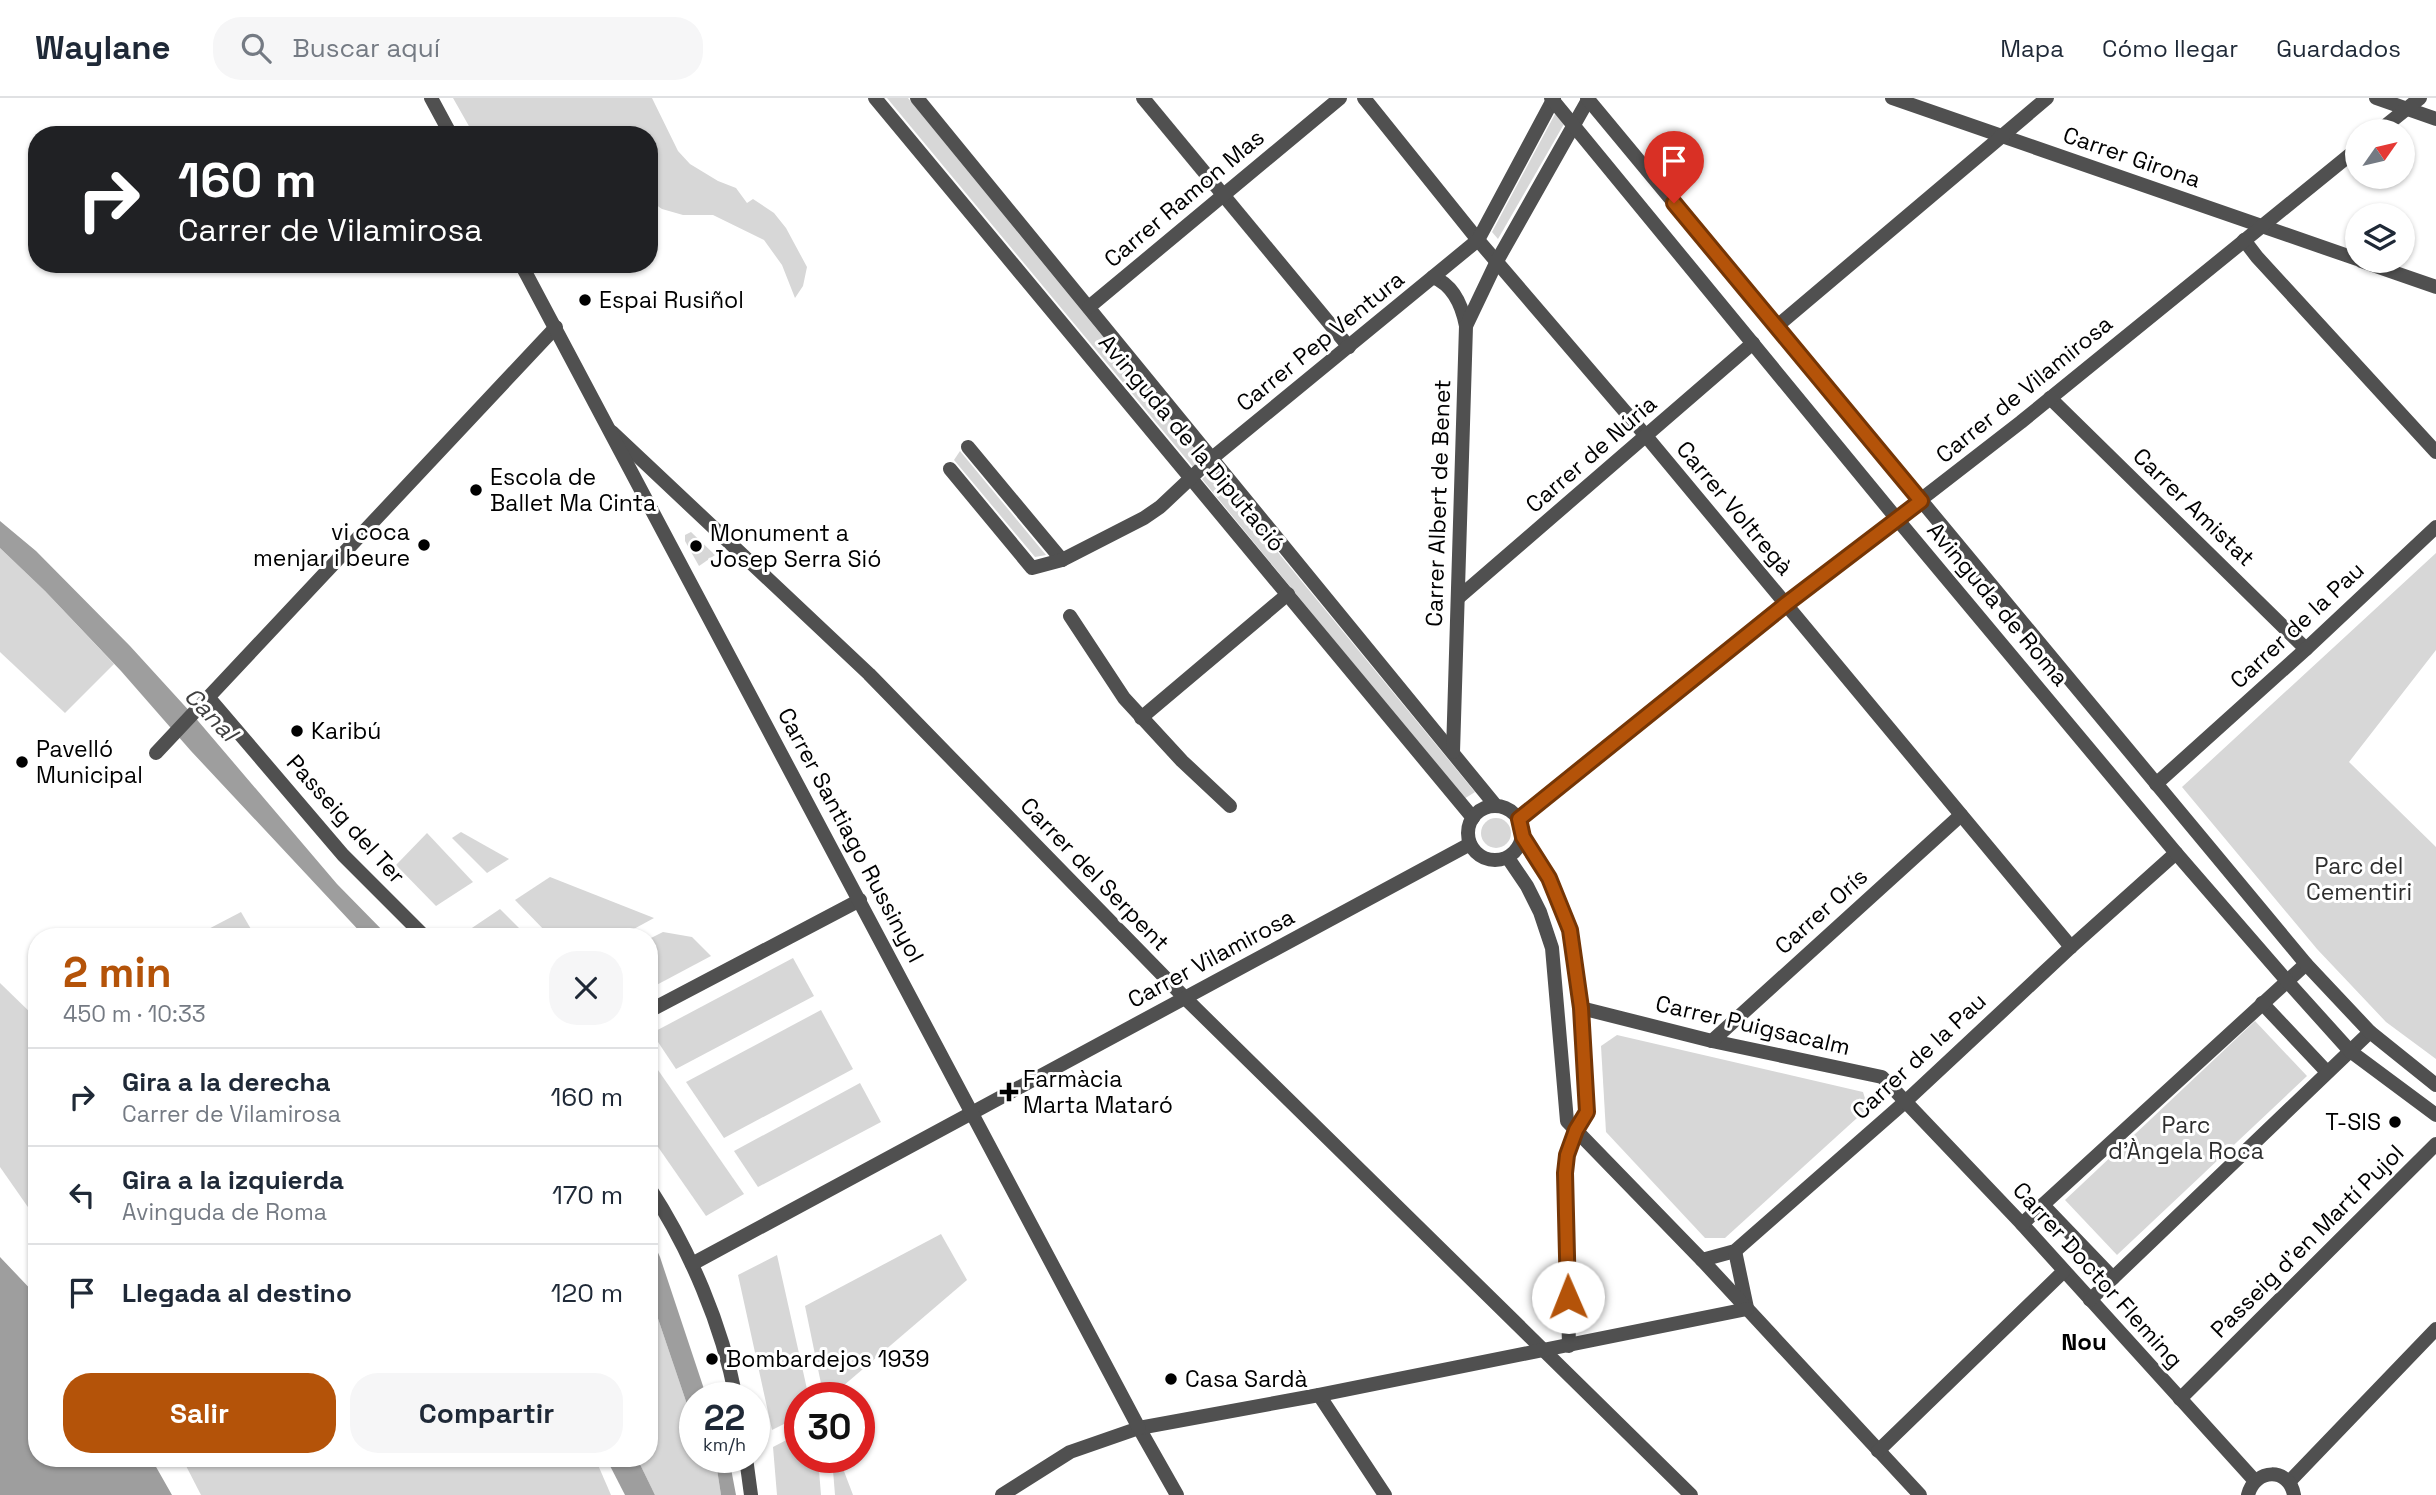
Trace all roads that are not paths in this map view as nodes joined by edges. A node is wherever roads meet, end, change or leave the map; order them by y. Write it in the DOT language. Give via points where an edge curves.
graph roads {
  1 [pos="431,98"];
  2 [pos="876,98"];
  3 [pos="917,98"];
  4 [pos="1143,98"];
  5 [pos="1340,98"];
  6 [pos="1364,98"];
  7 [pos="1892,98"];
  8 [pos="2046,98"];
  9 [pos="2376,98"];
  10 [pos="2420,98"];
  11 [pos="1553,99"];
  12 [pos="1587,99"];
  13 [pos="2407,108"];
  14 [pos="2394,119"];
  15 [pos="2436,119"];
  16 [pos="1573,124"];
  17 [pos="446,126"];
  18 [pos="2001,136"];
  19 [pos="2345,159"];
  20 [pos="1223,196"];
  21 [pos="2262,226"];
  22 [pos="1478,240"];
  23 [pos="2244,240"];
  24 [pos="2345,255"];
  25 [pos="1497,261"];
  26 [pos="526,273"];
  27 [pos="2396,273"];
  28 [pos="1433,277"];
  29 [pos="2436,287"];
  30 [pos="1089,307"];
  31 [pos="1466,326"];
  32 [pos="555,327"];
  33 [pos="1776,327"];
  34 [pos="1753,343"];
  35 [pos="1349,347"];
  36 [pos="2050,398"];
  37 [pos="611,432"];
  38 [pos="1646,436"];
  39 [pos="968,447"];
  40 [pos="2436,452"];
  41 [pos="1211,459"];
  42 [pos="950,469"];
  43 [pos="1192,478"];
  44 [pos="1921,501"];
  45 [pos="1897,519"];
  46 [pos="2436,527"];
  47 [pos="1062,560"];
  48 [pos="1288,594"];
  49 [pos="1458,598"];
  50 [pos="1786,604"];
  51 [pos="1070,616"];
  52 [pos="2306,649"];
  53 [pos="209,698"];
  54 [pos="1141,718"];
  55 [pos="1452,752"];
  56 [pos="156,753"];
  57 [pos="2156,784"];
  58 [pos="1230,806"];
  59 [pos="1496,806"];
  60 [pos="1961,815"];
  61 [pos="1473,818"];
  62 [pos="1519,819"];
  63 [pos="1523,837"];
  64 [pos="1470,844"];
  65 [pos="2176,853"];
  66 [pos="1508,858"];
  67 [pos="860,900"];
  68 [pos="416,928"];
  69 [pos="2071,947"];
  70 [pos="2306,964"];
  71 [pos="2287,981"];
  72 [pos="1185,999"];
  73 [pos="2262,1003"];
  74 [pos="658,1007"];
  75 [pos="1581,1008"];
  76 [pos="2370,1032"];
  77 [pos="1712,1041"];
  78 [pos="2350,1051"];
  79 [pos="2327,1072"];
  80 [pos="2436,1085"];
  81 [pos="1906,1101"];
  82 [pos="972,1111"];
  83 [pos="2436,1115"];
  84 [pos="1576,1130"];
  85 [pos="2436,1144"];
  86 [pos="658,1203"];
  87 [pos="2043,1205"];
  88 [pos="2022,1224"];
  89 [pos="1735,1251"];
  90 [pos="1702,1259"];
  91 [pos="692,1264"];
  92 [pos="2064,1271"];
  93 [pos="2113,1278"];
  94 [pos="2090,1300"];
  95 [pos="1747,1309"];
  96 [pos="2436,1329"];
  97 [pos="1569,1346"];
  98 [pos="1543,1351"];
  99 [pos="732,1382"];
  100 [pos="1319,1395"];
  101 [pos="2180,1399"];
  102 [pos="1139,1428"];
  103 [pos="1878,1451"];
  104 [pos="748,1473"];
  105 [pos="2255,1481"];
  106 [pos="2292,1489"];
  107 [pos="751,1495"];
  108 [pos="1002,1495"];
  109 [pos="1177,1495"];
  110 [pos="1385,1495"];
  111 [pos="1691,1495"];
  112 [pos="1920,1495"];
  113 [pos="2248,1495"];
  1 -- 17 [label="street"];
  2 -- 43 [label="street, Avinguda de la Diputació"];
  3 -- 30 [label="street, Avinguda de la Diputació"];
  4 -- 20 [label="street"];
  5 -- 20 [label="street, Carrer Ramon Mas"];
  6 -- 22 [label="street, Carrer Voltregà"];
  7 -- 18 [label="street, Carrer Girona"];
  8 -- 18 [label="street"];
  9 -- 13 [label="street"];
  10 -- 13 [label="street"];
  11 -- 16 [label="street, Avinguda de Roma"];
  11 -- 22 [label="street"];
  12 -- 16 [label="street, Carrer Albert de Benet"];
  12 -- 33 [label="street, Avinguda de Roma"];
  13 -- 14 [label="street"];
  13 -- 15 [label="street"];
  16 -- 25 [label="street, Carrer Albert de Benet"];
  16 -- 34 [label="street, Avinguda de Roma"];
  18 -- 21 [label="street, Carrer Girona"];
  18 -- 33 [label="street"];
  19 -- 21 [label="street, Carrer de Vilamirosa"];
  20 -- 30 [label="street, Carrer Ramon Mas"];
  20 -- 35 [label="street"];
  21 -- 23 [label="street, Carrer de Vilamirosa"];
  21 -- 24 [label="street, Carrer Girona"];
  22 -- 25 [label="street, Carrer Voltregà"];
  22 -- 28 [label="street, Carrer Pep Ventura"];
  23 -- 36 [label="street, Carrer de Vilamirosa"];
  23 -- 40 [label="street"];
  25 -- 31 [label="street, Carrer Albert de Benet"];
  25 -- 38 [label="street, Carrer Voltregà"];
  26 -- 32 [label="street, Carrer Santiago Russinyol"];
  27 -- 29 [label="street, Carrer Girona"];
  28 -- 31 [label="street" via="1451,289"];
  28 -- 35 [label="street, Carrer Pep Ventura"];
  30 -- 41 [label="street, Avinguda de la Diputació"];
  31 -- 49 [label="street, Carrer Albert de Benet"];
  32 -- 37 [label="street, Carrer Santiago Russinyol"];
  32 -- 53 [label="street"];
  33 -- 44 [label="street, Avinguda de Roma"];
  34 -- 38 [label="street, Carrer de Núria"];
  34 -- 45 [label="street, Avinguda de Roma"];
  35 -- 41 [label="street, Carrer Pep Ventura"];
  36 -- 44 [label="street, Carrer de Vilamirosa"];
  36 -- 52 [label="street, Carrer Amistat"];
  37 -- 67 [label="street, Carrer Santiago Russinyol"];
  37 -- 72 [label="street, Carrer del Serpent" via="869,674"];
  38 -- 49 [label="street, Carrer de Núria"];
  38 -- 50 [label="street, Carrer Voltregà"];
  39 -- 47 [label="street"];
  41 -- 43 [label="street, Carrer Pep Ventura"];
  41 -- 55 [label="street, Avinguda de la Diputació"];
  42 -- 47 [label="street, Carrer Pep Ventura" via="1032,568"];
  43 -- 47 [label="street, Carrer Pep Ventura" via="1144,517"];
  43 -- 48 [label="street, Avinguda de la Diputació"];
  44 -- 45 [label="street, Carrer de Vilamirosa"];
  44 -- 57 [label="street, Avinguda de Roma"];
  45 -- 50 [label="street, Carrer de Vilamirosa"];
  45 -- 65 [label="street, Avinguda de Roma"];
  46 -- 52 [label="street, Carrer de la Pau"];
  48 -- 54 [label="street"];
  48 -- 61 [label="street, Avinguda de la Diputació"];
  49 -- 55 [label="street, Carrer Albert de Benet"];
  50 -- 60 [label="street, Carrer Voltregà"];
  50 -- 62 [label="street, Carrer de Vilamirosa"];
  51 -- 54 [label="street"];
  52 -- 57 [label="street, Carrer de la Pau"];
  53 -- 56 [label="street"];
  53 -- 68 [label="street, Passeig del Ter" via="343,855"];
  54 -- 58 [label="street"];
  55 -- 59 [label="street, Avinguda de la Diputació"];
  57 -- 70 [label="street, Avinguda de Roma"];
  59 -- 61 [label="street"];
  59 -- 62 [label="street"];
  60 -- 69 [label="street, Carrer Voltregà"];
  60 -- 77 [label="street, Carrer Orís"];
  61 -- 64 [label="street"];
  62 -- 63 [label="street"];
  63 -- 66 [label="street"];
  63 -- 75 [label="street" via="1549,878 1570,930"];
  64 -- 66 [label="street" via="1490,861"];
  64 -- 72 [label="street, Carrer Vilamirosa"];
  65 -- 69 [label="street, Carrer de la Pau"];
  65 -- 71 [label="street, Avinguda de Roma"];
  66 -- 84 [label="street" via="1540,912 1552,948 1567,1121"];
  67 -- 74 [label="street"];
  67 -- 82 [label="street, Carrer Santiago Russinyol"];
  69 -- 81 [label="street, Carrer de la Pau"];
  70 -- 71 [label="street"];
  70 -- 76 [label="street, Avinguda de Roma"];
  71 -- 73 [label="street"];
  71 -- 78 [label="street, Avinguda de Roma"];
  72 -- 82 [label="street, Carrer Vilamirosa"];
  72 -- 98 [label="street, Carrer del Serpent"];
  73 -- 79 [label="street"];
  73 -- 87 [label="street"];
  75 -- 77 [label="street, Carrer Puigsacalm"];
  75 -- 84 [label="street" via="1587,1112"];
  76 -- 78 [label="street"];
  76 -- 80 [label="street, Avinguda de Roma"];
  77 -- 81 [label="street, Carrer Puigsacalm" via="1882,1077"];
  78 -- 79 [label="street"];
  78 -- 83 [label="street, Avinguda de Roma"];
  79 -- 93 [label="street"];
  81 -- 88 [label="street, Carrer Doctor Fleming"];
  81 -- 89 [label="street, Carrer de la Pau"];
  82 -- 91 [label="street, Carrer Vilamirosa"];
  82 -- 102 [label="street, Carrer Santiago Russinyol"];
  84 -- 90 [label="street"];
  84 -- 97 [label="street" via="1565,1173"];
  85 -- 101 [label="street, Passeig d'en Martí Pujol"];
  86 -- 91 [label="street"];
  87 -- 88 [label="street"];
  87 -- 93 [label="street"];
  88 -- 92 [label="street, Carrer Doctor Fleming"];
  89 -- 90 [label="street"];
  89 -- 95 [label="street"];
  90 -- 95 [label="street"];
  91 -- 99 [label="street" via="718,1330"];
  92 -- 94 [label="street, Carrer Doctor Fleming"];
  92 -- 103 [label="street"];
  93 -- 94 [label="street"];
  94 -- 101 [label="street, Carrer Doctor Fleming"];
  95 -- 97 [label="street"];
  95 -- 103 [label="street"];
  96 -- 106 [label="street"];
  97 -- 98 [label="street"];
  98 -- 100 [label="street"];
  98 -- 111 [label="street, Carrer del Serpent"];
  100 -- 102 [label="street"];
  100 -- 110 [label="street"];
  101 -- 105 [label="street, Carrer Doctor Fleming"];
  102 -- 108 [label="street" via="1070,1452"];
  102 -- 109 [label="street, Carrer Santiago Russinyol"];
  103 -- 112 [label="street"];
  104 -- 107 [label="street"];
  105 -- 106 [label="street" via="2269,1474 2284,1477"];
  105 -- 113 [label="street"];
}
